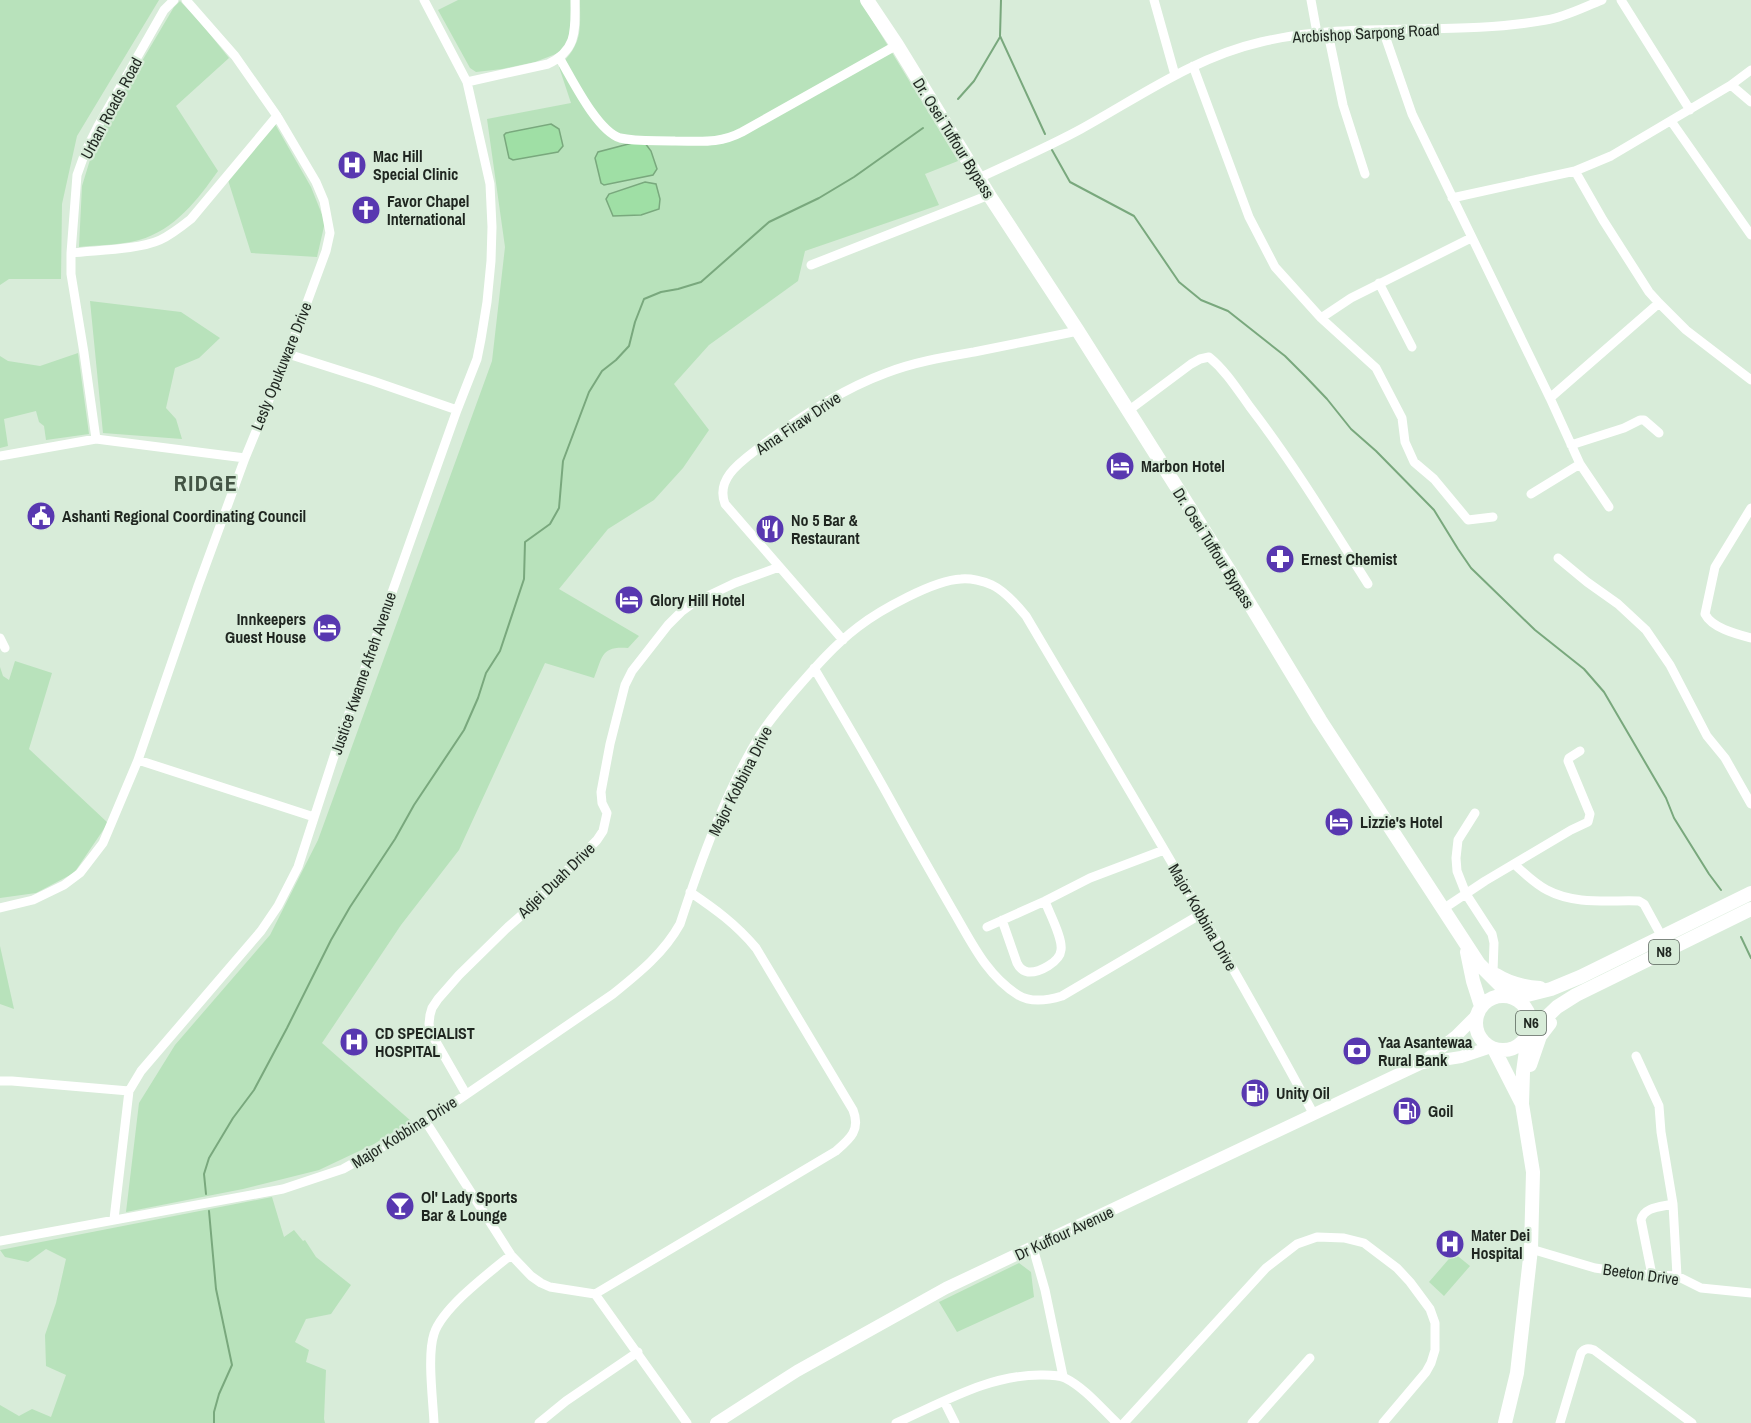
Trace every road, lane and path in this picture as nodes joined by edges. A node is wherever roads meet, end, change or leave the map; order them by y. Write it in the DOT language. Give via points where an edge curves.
graph roads {
  1 [pos="174,0"];
  2 [pos="186,0"];
  3 [pos="424,0"];
  4 [pos="575,0"];
  5 [pos="867,0"];
  6 [pos="1155,0"];
  7 [pos="1311,0"];
  8 [pos="1602,0"];
  9 [pos="1621,0"];
  10 [pos="1383,30"];
  11 [pos="1317,33"];
  12 [pos="1328,33"];
  13 [pos="897,45"];
  14 [pos="560,58"];
  15 [pos="1193,66"];
  16 [pos="1751,70"];
  17 [pos="1175,75"];
  18 [pos="467,82"];
  19 [pos="1731,85"];
  20 [pos="1751,102"];
  21 [pos="1690,110"];
  22 [pos="276,116"];
  23 [pos="1671,121"];
  24 [pos="1575,171"];
  25 [pos="1365,174"];
  26 [pos="979,178"];
  27 [pos="989,195"];
  28 [pos="1452,198"];
  29 [pos="1751,235"];
  30 [pos="1471,238"];
  31 [pos="71,253"];
  32 [pos="811,265"];
  33 [pos="1379,283"];
  34 [pos="1659,303"];
  35 [pos="1321,318"];
  36 [pos="1078,331"];
  37 [pos="1412,347"];
  38 [pos="288,354"];
  39 [pos="1751,380"];
  40 [pos="1550,398"];
  41 [pos="457,410"];
  42 [pos="1128,411"];
  43 [pos="1659,433"];
  44 [pos="96,439"];
  45 [pos="1571,445"];
  46 [pos="0,456"];
  47 [pos="245,458"];
  48 [pos="1580,464"];
  49 [pos="1531,494"];
  50 [pos="1609,507"];
  51 [pos="1751,508"];
  52 [pos="1493,517"];
  53 [pos="1558,558"];
  54 [pos="779,567"];
  55 [pos="1368,584"];
  56 [pos="0,638"];
  57 [pos="1751,638"];
  58 [pos="843,640"];
  59 [pos="5,648"];
  60 [pos="814,668"];
  61 [pos="1580,751"];
  62 [pos="138,760"];
  63 [pos="1751,804"];
  64 [pos="1476,813"];
  65 [pos="314,816"];
  66 [pos="1164,850"];
  67 [pos="1514,864"];
  68 [pos="690,892"];
  69 [pos="1751,892"];
  70 [pos="1466,894"];
  71 [pos="1045,901"];
  72 [pos="0,908"];
  73 [pos="1443,909"];
  74 [pos="1751,909"];
  75 [pos="1201,914"];
  76 [pos="1002,920"];
  77 [pos="987,927"];
  78 [pos="1662,937"];
  79 [pos="1467,948"];
  80 [pos="1492,972"];
  81 [pos="1551,989"];
  82 [pos="1576,995"];
  83 [pos="1513,997"];
  84 [pos="1479,1010"];
  85 [pos="1528,1035"];
  86 [pos="1493,1048"];
  87 [pos="1636,1056"];
  88 [pos="1422,1063"];
  89 [pos="0,1081"];
  90 [pos="129,1091"];
  91 [pos="466,1094"];
  92 [pos="1522,1098"];
  93 [pos="1313,1113"];
  94 [pos="426,1122"];
  95 [pos="1673,1204"];
  96 [pos="114,1219"];
  97 [pos="0,1241"];
  98 [pos="1033,1248"];
  99 [pos="1531,1249"];
  100 [pos="512,1255"];
  101 [pos="1652,1275"];
  102 [pos="1677,1276"];
  103 [pos="1751,1293"];
  104 [pos="595,1294"];
  105 [pos="638,1352"];
  106 [pos="1310,1358"];
  107 [pos="1063,1376"];
  108 [pos="944,1401"];
  109 [pos="434,1423"];
  110 [pos="539,1423"];
  111 [pos="687,1423"];
  112 [pos="716,1423"];
  113 [pos="896,1423"];
  114 [pos="955,1423"];
  115 [pos="1117,1423"];
  116 [pos="1124,1423"];
  117 [pos="1252,1423"];
  118 [pos="1383,1423"];
  119 [pos="1505,1423"];
  120 [pos="1560,1423"];
  121 [pos="1692,1423"];
  1 -- 31 [label="street, Urban Roads Road" via="164,10 86,150 77,175"];
  2 -- 22 [label="street, Lesly Opukuware Drive" via="235,56"];
  3 -- 18 [label="street, Justice Kwame Afreh Avenue"];
  4 -- 14 [label="street" via="573,40"];
  5 -- 13 [label="highway, Dr. Osei Tuffour Bypass / N6"];
  6 -- 17 [label="street"];
  7 -- 11 [label="street"];
  8 -- 10 [label="street, Arcbishop Sarpong Road" via="1546,20"];
  9 -- 21 [label="street"];
  10 -- 12 [label="street, Arcbishop Sarpong Road"];
  10 -- 28 [label="street" via="1412,114"];
  11 -- 12 [label="street, Arcbishop Sarpong Road"];
  11 -- 15 [label="street, Arcbishop Sarpong Road" via="1262,41"];
  12 -- 25 [label="street" via="1343,105"];
  13 -- 14 [label="street" via="742,132 718,141 639,140 612,134 598,120"];
  13 -- 26 [label="highway, Dr. Osei Tuffour Bypass / N6"];
  14 -- 18 [label="street"];
  15 -- 17 [label="street, Arcbishop Sarpong Road"];
  15 -- 35 [label="street" via="1253,226 1275,267"];
  16 -- 19 [label="street"];
  17 -- 26 [label="street, Arcbishop Sarpong Road" via="1080,130"];
  18 -- 41 [label="street, Justice Kwame Afreh Avenue" via="490,184 492,238 477,359"];
  19 -- 20 [label="street"];
  19 -- 21 [label="street"];
  21 -- 23 [label="street"];
  22 -- 31 [label="street" via="179,229 142,245"];
  22 -- 38 [label="street, Lesly Opukuware Drive" via="316,182 330,233"];
  23 -- 24 [label="street" via="1622,151"];
  23 -- 29 [label="street"];
  24 -- 28 [label="street"];
  24 -- 34 [label="street"];
  26 -- 27 [label="highway, Dr. Osei Tuffour Bypass / N6"];
  27 -- 32 [label="street"];
  27 -- 36 [label="highway, Dr. Osei Tuffour Bypass / N6"];
  28 -- 30 [label="street"];
  30 -- 33 [label="street"];
  30 -- 40 [label="street"];
  31 -- 44 [label="street, Urban Roads Road"];
  33 -- 35 [label="street"];
  33 -- 37 [label="street"];
  34 -- 39 [label="street" via="1686,330"];
  34 -- 40 [label="street"];
  35 -- 52 [label="street" via="1376,368 1402,418 1405,442 1417,465 1468,520"];
  36 -- 42 [label="highway, Dr. Osei Tuffour Bypass / N6"];
  36 -- 54 [label="street, Ama Firaw Drive" via="907,365 885,373 835,397 737,465 722,489 725,504"];
  38 -- 41 [label="street"];
  38 -- 47 [label="street, Lesly Opukuware Drive"];
  40 -- 45 [label="street"];
  41 -- 65 [label="street, Justice Kwame Afreh Avenue"];
  42 -- 55 [label="street" via="1191,364 1209,357 1220,365 1291,463"];
  42 -- 73 [label="highway, Dr. Osei Tuffour Bypass / N6"];
  43 -- 45 [label="street" via="1640,420"];
  44 -- 46 [label="street"];
  44 -- 47 [label="street"];
  45 -- 48 [label="street"];
  47 -- 62 [label="street, Lesly Opukuware Drive"];
  48 -- 49 [label="street"];
  48 -- 50 [label="street"];
  51 -- 57 [label="street" via="1715,567 1705,614 1711,622"];
  53 -- 63 [label="street" via="1646,630"];
  54 -- 58 [label="street, Ama Firaw Drive"];
  54 -- 91 [label="street, Adjei Duah Drive" via="693,603 668,625 632,671 610,744 601,792 606,822 597,840 459,975 432,1008 431,1033"];
  56 -- 59 [label="street"];
  58 -- 60 [label="street, Major Kobbina Drive"];
  58 -- 66 [label="street, Major Kobbina Drive" via="890,607 933,586 960,579 993,585 1026,616"];
  60 -- 68 [label="street, Major Kobbina Drive" via="753,748 719,816"];
  60 -- 75 [label="street" via="984,963 1019,995 1035,1000 1062,996"];
  61 -- 67 [label="street" via="1568,761 1590,814 1588,822"];
  62 -- 65 [label="street"];
  62 -- 72 [label="street, Lesly Opukuware Drive" via="103,843 80,873 33,900"];
  64 -- 70 [label="street" via="1458,840 1457,871"];
  65 -- 90 [label="street, Justice Kwame Afreh Avenue" via="298,867 278,906 141,1071"];
  66 -- 71 [label="street" via="1090,878"];
  66 -- 75 [label="street, Major Kobbina Drive"];
  67 -- 70 [label="street"];
  67 -- 78 [label="street" via="1541,886 1578,900 1639,901"];
  68 -- 91 [label="street, Major Kobbina Drive" via="674,935 635,976"];
  68 -- 104 [label="street" via="741,930 756,948 853,1110 857,1127 836,1151"];
  69 -- 78 [label="highway, N8"];
  70 -- 73 [label="street"];
  70 -- 80 [label="street" via="1492,934"];
  71 -- 76 [label="street"];
  71 -- 76 [label="street" via="1061,944 1060,956 1053,964 1027,972 1020,968"];
  73 -- 79 [label="highway, Dr. Osei Tuffour Bypass / N6"];
  74 -- 82 [label="highway, N8"];
  75 -- 93 [label="street, Major Kobbina Drive"];
  76 -- 77 [label="street"];
  78 -- 81 [label="highway, N8"];
  79 -- 80 [label="highway"];
  79 -- 83 [label="highway, Dr. Osei Tuffour Bypass / N6"];
  79 -- 84 [label="highway, Dr. Osei Tuffour Bypass / N6"];
  80 -- 81 [label="highway" via="1526,987"];
  81 -- 83 [label="highway, N8"];
  82 -- 85 [label="highway, N8"];
  82 -- 92 [label="highway" via="1540,1036"];
  83 -- 84 [label="highway, N6" via="1500,995"];
  83 -- 85 [label="highway, N6" via="1530,1017"];
  84 -- 86 [label="highway, N6" via="1476,1022 1480,1037"];
  84 -- 88 [label="main road" via="1456,1036"];
  85 -- 86 [label="highway, N6" via="1513,1048"];
  85 -- 92 [label="highway, N6"];
  86 -- 88 [label="main road"];
  86 -- 92 [label="highway, N6"];
  87 -- 95 [label="street" via="1659,1106"];
  88 -- 93 [label="main road, Dr Kuffour Avenue"];
  89 -- 90 [label="street"];
  90 -- 96 [label="street, Justice Kwame Afreh Avenue"];
  91 -- 94 [label="street, Major Kobbina Drive"];
  92 -- 99 [label="highway, N6" via="1533,1172"];
  93 -- 98 [label="main road, Dr Kuffour Avenue"];
  94 -- 96 [label="street, Major Kobbina Drive" via="343,1169 312,1181"];
  94 -- 100 [label="street"];
  95 -- 101 [label="street" via="1648,1209 1642,1215"];
  95 -- 102 [label="street"];
  96 -- 97 [label="street, Major Kobbina Drive"];
  98 -- 107 [label="street"];
  98 -- 112 [label="main road, Dr Kuffour Avenue" via="946,1288 796,1371"];
  99 -- 101 [label="street, Beeton Drive" via="1595,1268"];
  99 -- 119 [label="highway, N6" via="1517,1373"];
  100 -- 104 [label="street" via="541,1283"];
  100 -- 109 [label="street" via="475,1285 438,1324 431,1353"];
  101 -- 102 [label="street, Beeton Drive"];
  102 -- 103 [label="street, Beeton Drive" via="1701,1288"];
  104 -- 105 [label="street"];
  105 -- 110 [label="street"];
  105 -- 111 [label="street"];
  106 -- 117 [label="street"];
  107 -- 108 [label="street" via="1004,1377"];
  107 -- 115 [label="street"];
  108 -- 113 [label="street"];
  108 -- 114 [label="street"];
  116 -- 118 [label="street" via="1266,1268 1297,1244 1317,1237 1364,1243 1384,1257 1410,1282 1430,1309 1435,1323 1431,1363"];
  120 -- 121 [label="street" via="1581,1353 1589,1348"];
}
